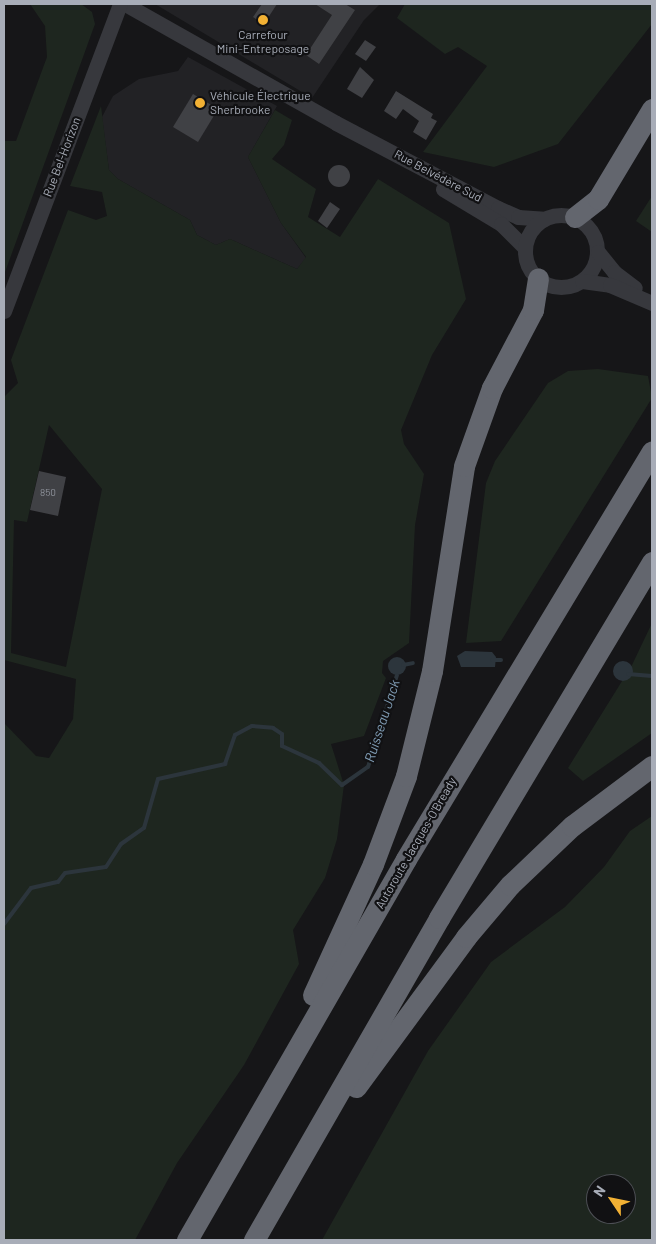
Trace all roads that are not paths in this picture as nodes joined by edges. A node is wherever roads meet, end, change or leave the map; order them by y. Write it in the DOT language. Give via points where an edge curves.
graph roads {
  1 [pos="120,4"];
  2 [pos="125,4"];
  3 [pos="652,109"];
  4 [pos="336,123"];
  5 [pos="575,217"];
  6 [pos="544,219"];
  7 [pos="525,248"];
  8 [pos="598,252"];
  9 [pos="538,278"];
  10 [pos="582,281"];
  11 [pos="652,302"];
  12 [pos="4,311"];
  13 [pos="652,451"];
  14 [pos="652,562"];
  15 [pos="652,766"];
  16 [pos="254,1123"];
  17 [pos="283,1189"];
  18 [pos="187,1240"];
  19 [pos="254,1240"];
  1 -- 12 [label="street, Rue Bel-Horizon"];
  2 -- 4 [label="street, Rue Belvédère Sud"];
  3 -- 5 [label="highway" via="598,199"];
  4 -- 6 [label="street, Rue Belvédère Sud" via="518,217"];
  4 -- 7 [label="street, Rue Belvédère Sud" via="497,221"];
  5 -- 6 [label="street" via="559,214"];
  5 -- 8 [label="street" via="591,229"];
  6 -- 7 [label="street" via="531,231"];
  7 -- 9 [label="street" via="528,264"];
  8 -- 10 [label="street" via="593,268"];
  8 -- 11 [label="street" via="616,274"];
  9 -- 10 [label="street" via="557,287"];
  9 -- 16 [label="highway" via="533,310 492,388 464,466 430,682 400,794 368,875"];
  10 -- 11 [label="street" via="612,286"];
  13 -- 16 [label="highway, Autoroute Jacques-O'Bready" via="456,776"];
  14 -- 17 [label="highway"];
  15 -- 17 [label="highway" via="567,830 499,896 407,1015"];
  16 -- 18 [label="highway, Autoroute Jacques-O'Bready"];
  17 -- 19 [label="highway"];
}
